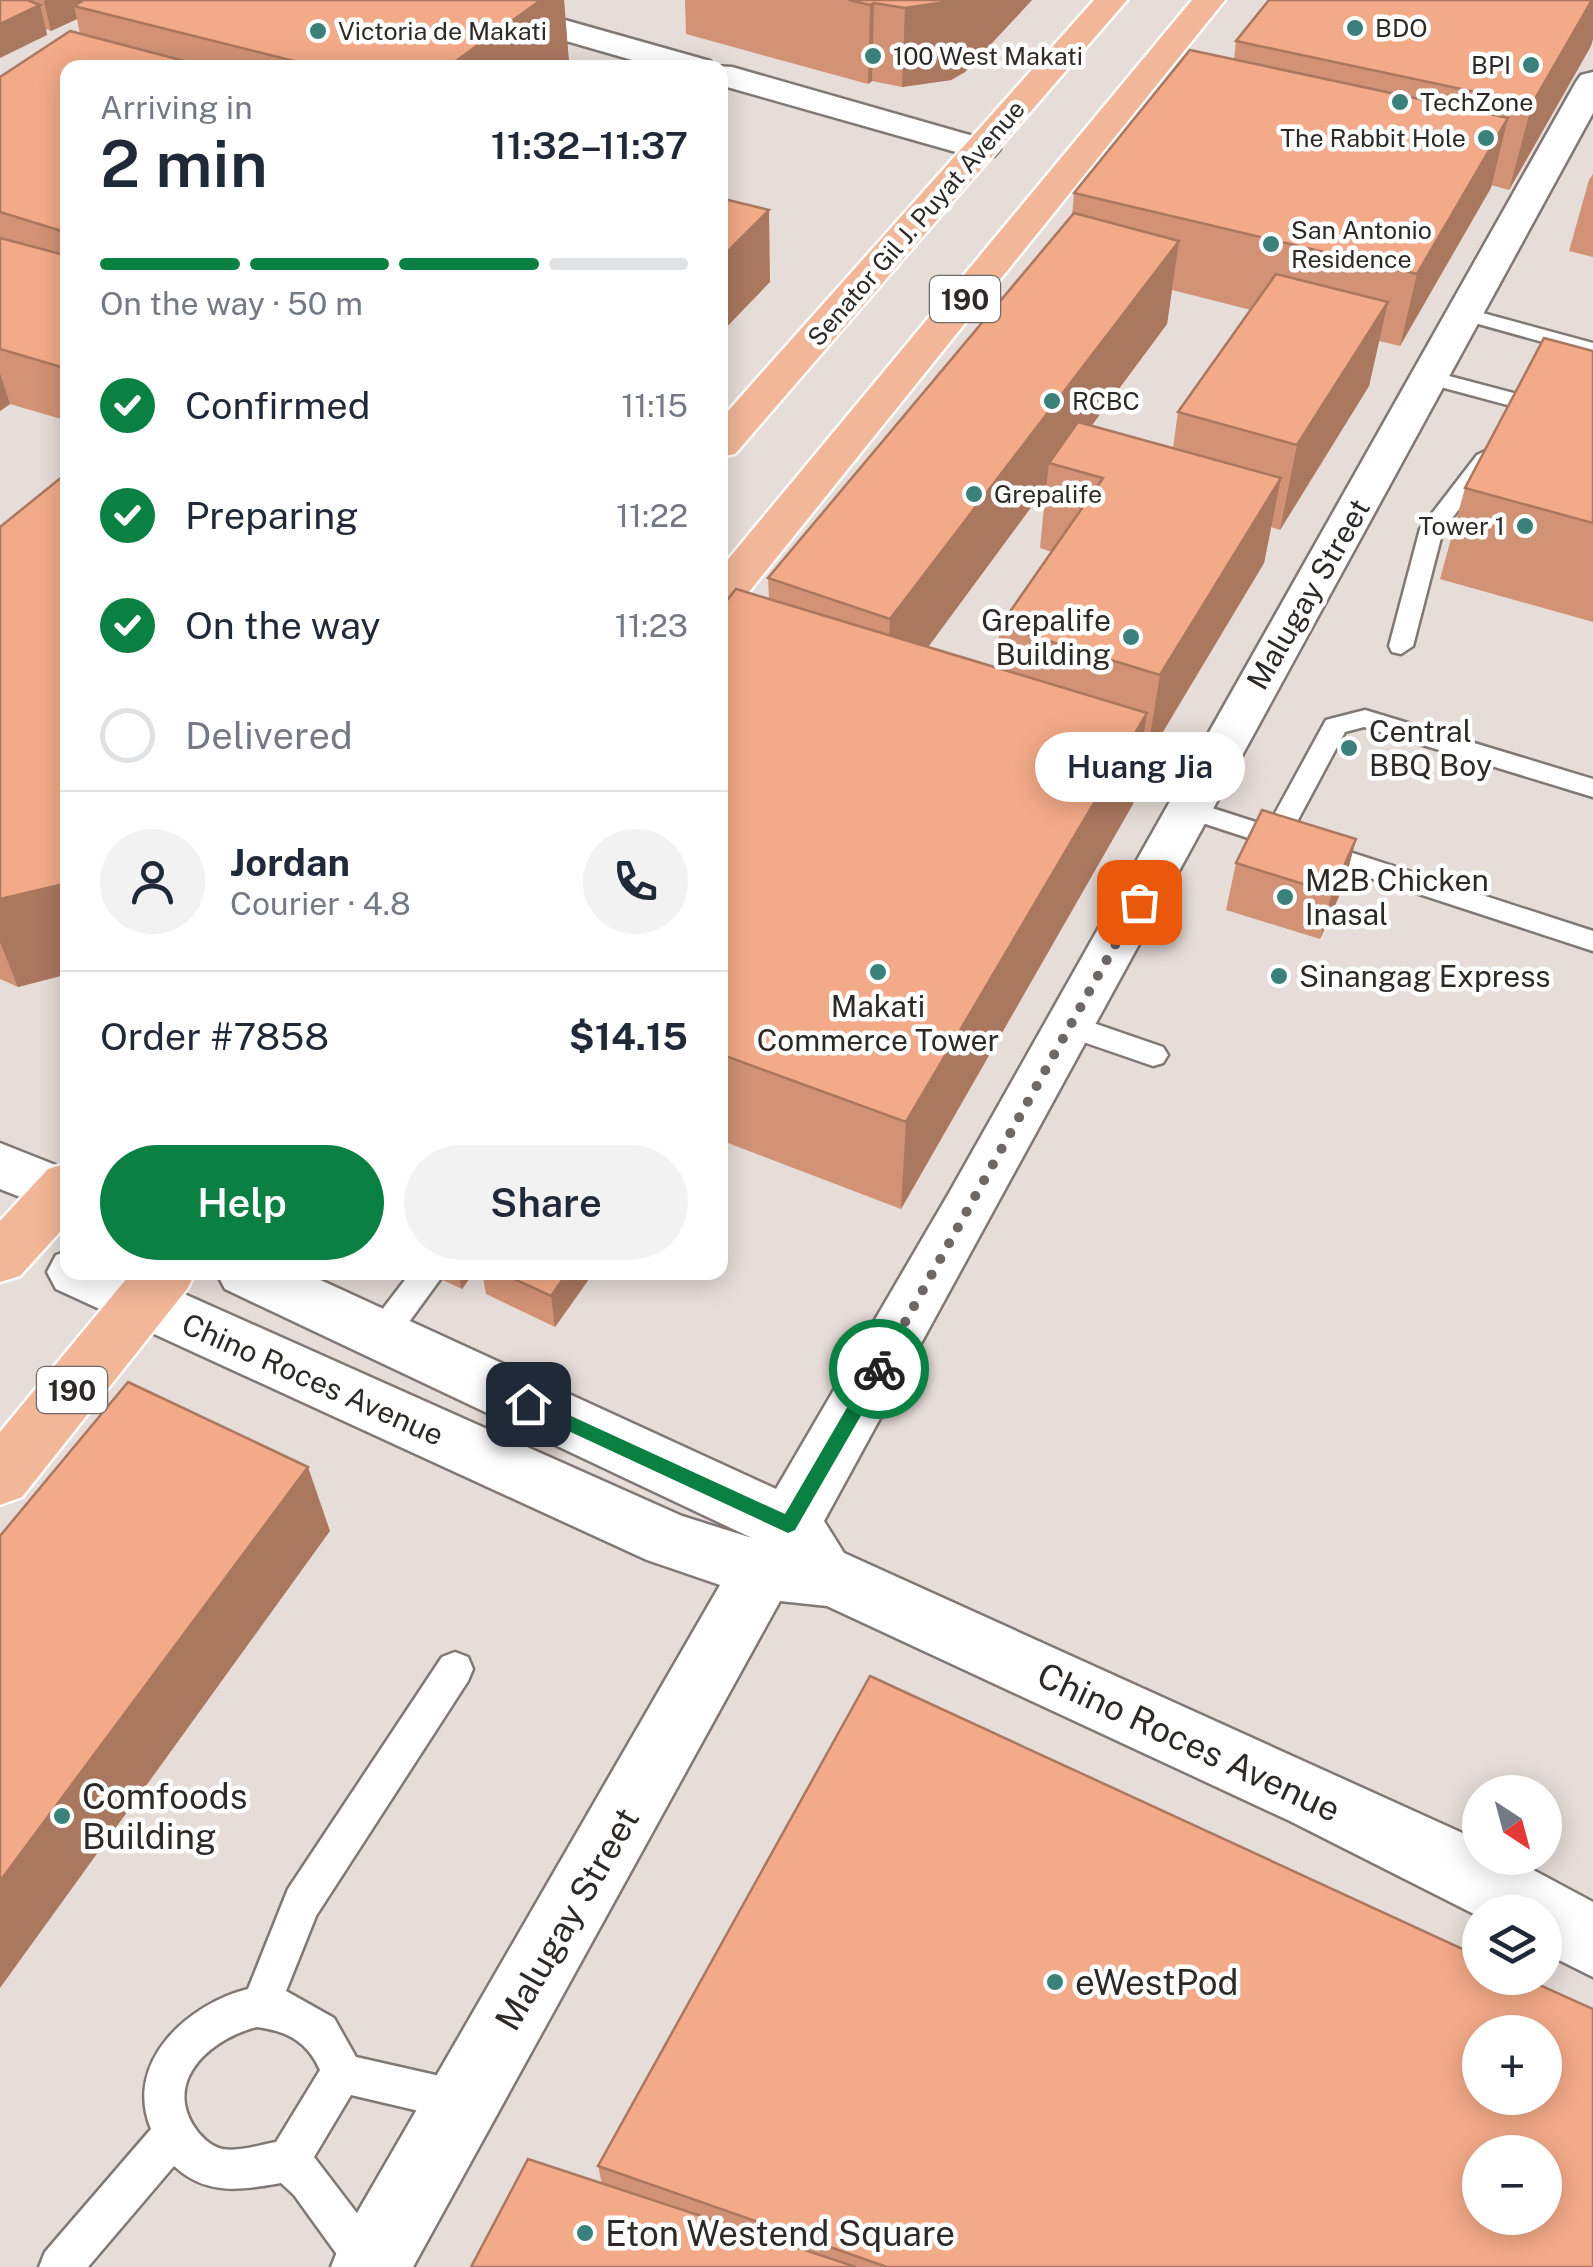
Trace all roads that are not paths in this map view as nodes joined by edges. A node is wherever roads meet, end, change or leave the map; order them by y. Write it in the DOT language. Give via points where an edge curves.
graph roads {
  1 [pos="459,0"];
  2 [pos="1111,0"];
  3 [pos="1209,0"];
  4 [pos="670,60"];
  5 [pos="728,76"];
  6 [pos="1593,82"];
  7 [pos="982,149"];
  8 [pos="1464,314"];
  9 [pos="1593,350"];
  10 [pos="1430,377"];
  11 [pos="1593,421"];
  12 [pos="728,436"];
  13 [pos="1509,445"];
  14 [pos="728,588"];
  15 [pos="1400,646"];
  16 [pos="1593,788"];
  17 [pos="1190,810"];
  18 [pos="1275,838"];
  19 [pos="1593,941"];
  20 [pos="1070,1026"];
  21 [pos="1153,1055"];
  22 [pos="0,1165"];
  23 [pos="60,1188"];
  24 [pos="60,1196"];
  25 [pos="4,1248"];
  26 [pos="60,1266"];
  27 [pos="118,1280"];
  28 [pos="261,1280"];
  29 [pos="423,1280"];
  30 [pos="155,1287"];
  31 [pos="379,1338"];
  32 [pos="0,1478"];
  33 [pos="776,1547"];
  34 [pos="454,1669"];
  35 [pos="1509,1895"];
  36 [pos="1562,1924"];
  37 [pos="1593,1941"];
  38 [pos="261,2005"];
  39 [pos="342,2072"];
  40 [pos="462,2101"];
  41 [pos="172,2134"];
  42 [pos="288,2161"];
  43 [pos="60,2267"];
  44 [pos="370,2267"];
  1 -- 4 [label="street"];
  2 -- 7 [label="main road, Senator Gil J. Puyat Avenue"];
  3 -- 14 [label="main road, 190"];
  5 -- 7 [label="street"];
  6 -- 8 [label="street, Malugay Street"];
  7 -- 12 [label="main road, Senator Gil J. Puyat Avenue"];
  8 -- 9 [label="lane"];
  8 -- 10 [label="street, Malugay Street"];
  10 -- 11 [label="lane"];
  10 -- 17 [label="street, Malugay Street"];
  13 -- 15 [label="lane" via="1485,460 1432,529"];
  16 -- 18 [label="lane" via="1365,718 1349,719 1335,726"];
  17 -- 18 [label="lane"];
  17 -- 20 [label="street, Malugay Street"];
  18 -- 19 [label="lane"];
  20 -- 21 [label="lane"];
  20 -- 33 [label="street, Malugay Street"];
  22 -- 23 [label="street"];
  24 -- 25 [label="main road"];
  25 -- 26 [label="street"];
  27 -- 30 [label="street, Chino Roces Avenue"];
  28 -- 31 [label="street, Chino Roces Avenue"];
  29 -- 31 [label="lane"];
  30 -- 32 [label="main road, 190"];
  30 -- 33 [label="street, Chino Roces Avenue" via="668,1540"];
  31 -- 33 [label="street, Chino Roces Avenue"];
  33 -- 35 [label="street, Chino Roces Avenue"];
  33 -- 40 [label="street, Malugay Street"];
  34 -- 38 [label="lane" via="302,1903"];
  36 -- 37 [label="street, Chino Roces Avenue"];
  38 -- 39 [label="lane" via="294,2014 322,2033"];
  38 -- 41 [label="lane" via="227,2011 195,2031 173,2064 165,2099"];
  39 -- 40 [label="lane"];
  39 -- 42 [label="lane"];
  40 -- 44 [label="street, Malugay Street"];
  41 -- 42 [label="lane" via="194,2159 226,2170"];
  41 -- 43 [label="lane"];
  42 -- 44 [label="lane"];
}
